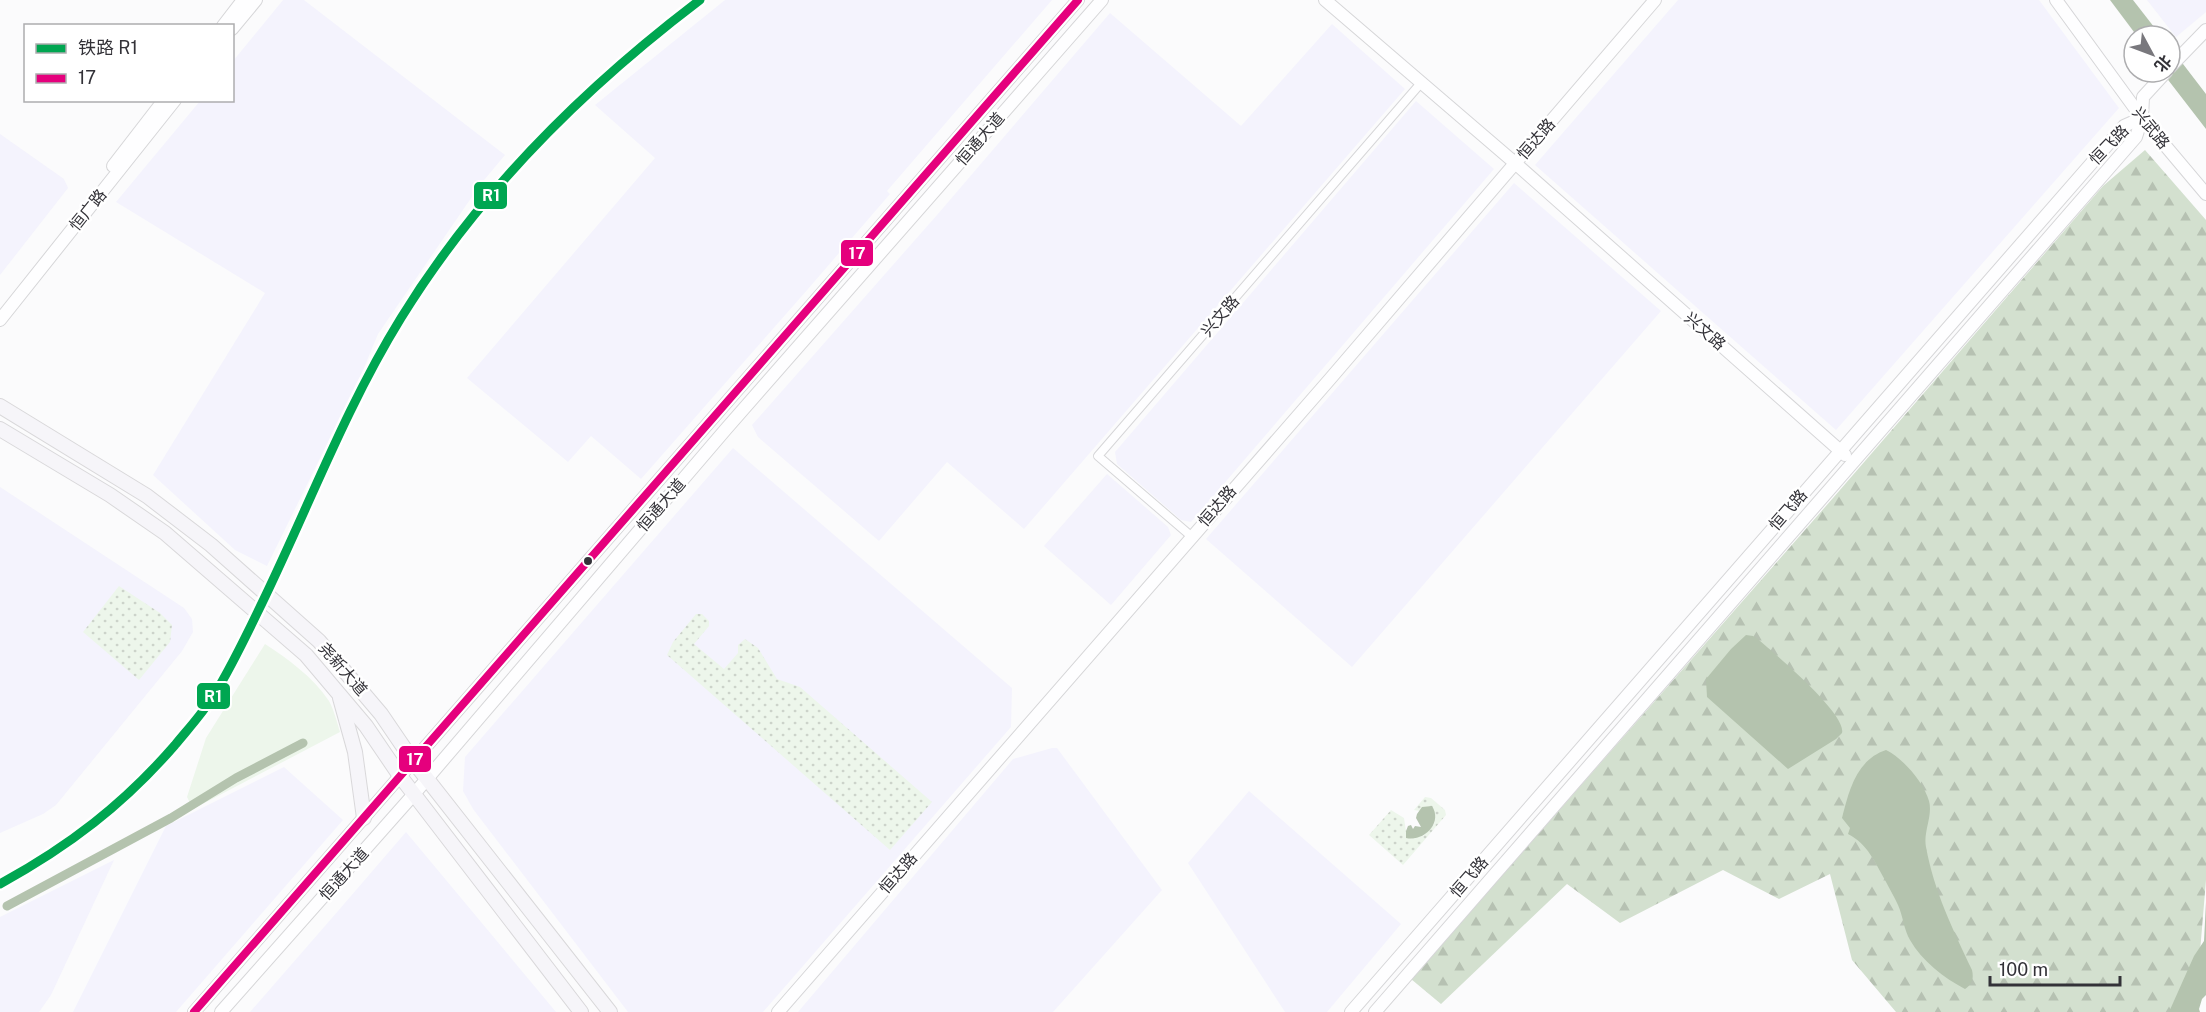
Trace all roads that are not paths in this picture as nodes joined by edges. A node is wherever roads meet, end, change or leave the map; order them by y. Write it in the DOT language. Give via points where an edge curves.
graph roads {
  1 [pos="243,0"];
  2 [pos="256,0"];
  3 [pos="1078,0"];
  4 [pos="1102,0"];
  5 [pos="1325,0"];
  6 [pos="1655,0"];
  7 [pos="2056,0"];
  8 [pos="225,24"];
  9 [pos="234,27"];
  10 [pos="2206,30"];
  11 [pos="2182,54"];
  12 [pos="1421,83"];
  13 [pos="2155,84"];
  14 [pos="162,102"];
  15 [pos="173,102"];
  16 [pos="2142,118"];
  17 [pos="1515,163"];
  18 [pos="2206,194"];
  19 [pos="0,309"];
  20 [pos="0,320"];
  21 [pos="0,406"];
  22 [pos="0,429"];
  23 [pos="1840,450"];
  24 [pos="1852,462"];
  25 [pos="1191,536"];
  26 [pos="338,691"];
  27 [pos="413,761"];
  28 [pos="400,776"];
  29 [pos="427,779"];
  30 [pos="414,794"];
  31 [pos="364,818"];
  32 [pos="194,1012"];
  33 [pos="221,1012"];
  34 [pos="581,1012"];
  35 [pos="610,1012"];
  36 [pos="778,1012"];
  37 [pos="1351,1012"];
  38 [pos="1376,1012"];
  1 -- 8 [label="main road"];
  2 -- 9 [label="main road"];
  3 -- 27 [label="main road, 恒通大道"];
  4 -- 29 [label="main road, 恒通大道" via="726,429"];
  5 -- 12 [label="main road, 兴文路"];
  6 -- 17 [label="main road, 恒达路"];
  7 -- 16 [label="main road, 兴武路"];
  10 -- 11 [label="main road"];
  12 -- 17 [label="main road, 兴文路"];
  12 -- 25 [label="street, 兴文路" via="1098,456"];
  13 -- 16 [label="main road" via="2143,97"];
  14 -- 19 [label="main road, 恒广路"];
  15 -- 20 [label="main road, 恒广路"];
  16 -- 18 [label="main road, 兴武路"];
  16 -- 23 [label="main road, 恒飞路" via="2124,126"];
  16 -- 24 [label="main road, 恒飞路" via="2136,137"];
  17 -- 23 [label="main road, 兴文路"];
  17 -- 25 [label="main road, 恒达路"];
  21 -- 27 [label="main road, 尧新大道" via="147,496 211,545 319,641 381,714"];
  22 -- 26 [label="main road, 尧新大道" via="165,533 306,655"];
  23 -- 24 [label="main road, 兴文路"];
  23 -- 37 [label="main road, 恒飞路"];
  24 -- 38 [label="main road, 恒飞路"];
  25 -- 36 [label="main road, 恒达路"];
  26 -- 28 [label="main road, 尧新大道"];
  26 -- 31 [label="main road" via="355,752"];
  27 -- 28 [label="main road, 恒通大道"];
  27 -- 29 [label="main road, 尧新大道"];
  28 -- 30 [label="main road, 尧新大道"];
  28 -- 31 [label="main road, 恒通大道"];
  29 -- 30 [label="main road, 恒通大道"];
  29 -- 35 [label="main road, 尧新大道"];
  30 -- 33 [label="main road, 恒通大道"];
  30 -- 34 [label="main road, 尧新大道"];
  31 -- 32 [label="main road, 恒通大道"];
}
